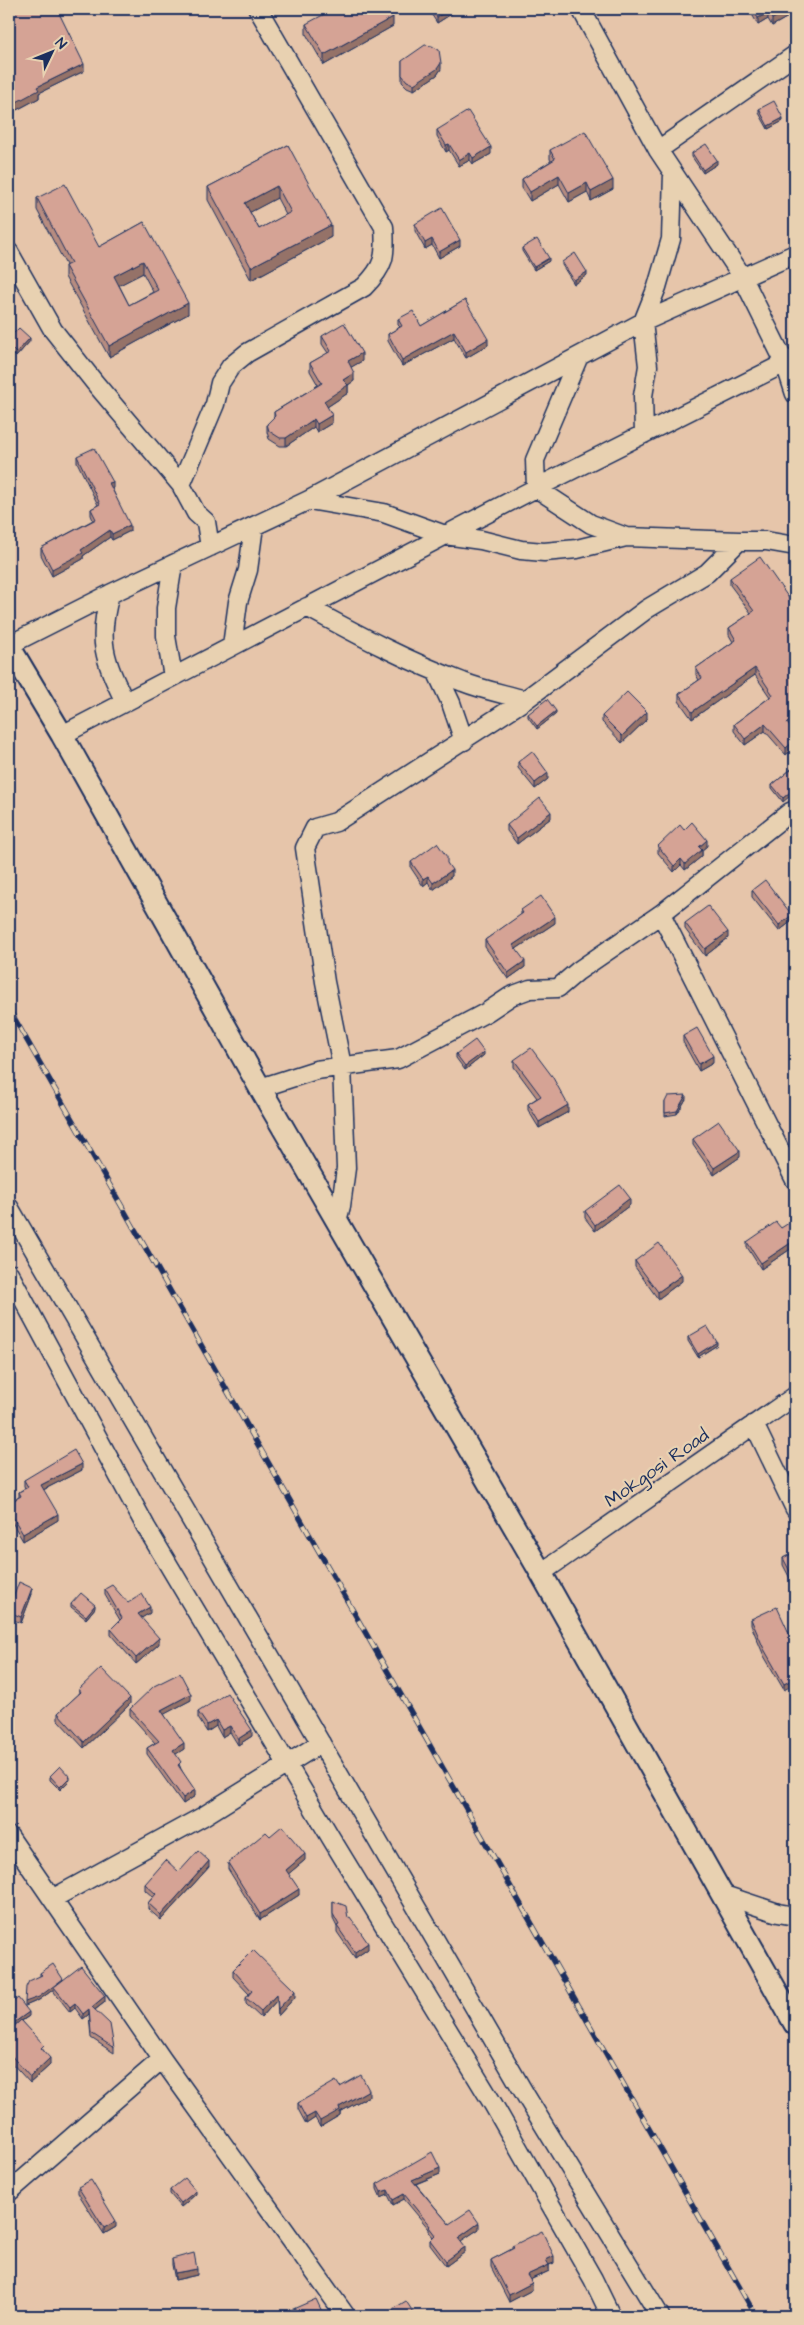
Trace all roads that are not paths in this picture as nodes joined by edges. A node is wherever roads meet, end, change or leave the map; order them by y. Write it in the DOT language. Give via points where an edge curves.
graph roads {
  1 [pos="258,9"];
  2 [pos="581,9"];
  3 [pos="795,55"];
  4 [pos="658,150"];
  5 [pos="673,173"];
  6 [pos="9,252"];
  7 [pos="795,254"];
  8 [pos="742,276"];
  9 [pos="643,322"];
  10 [pos="579,356"];
  11 [pos="790,360"];
  12 [pos="795,394"];
  13 [pos="644,434"];
  14 [pos="181,484"];
  15 [pos="536,488"];
  16 [pos="308,500"];
  17 [pos="254,526"];
  18 [pos="445,535"];
  19 [pos="626,537"];
  20 [pos="739,541"];
  21 [pos="795,546"];
  22 [pos="210,547"];
  23 [pos="173,564"];
  24 [pos="110,594"];
  25 [pos="307,607"];
  26 [pos="9,645"];
  27 [pos="232,646"];
  28 [pos="436,671"];
  29 [pos="173,677"];
  30 [pos="526,700"];
  31 [pos="125,702"];
  32 [pos="62,735"];
  33 [pos="464,741"];
  34 [pos="795,810"];
  35 [pos="660,914"];
  36 [pos="342,1066"];
  37 [pos="260,1088"];
  38 [pos="795,1180"];
  39 [pos="9,1207"];
  40 [pos="337,1221"];
  41 [pos="9,1272"];
  42 [pos="795,1396"];
  43 [pos="754,1424"];
  44 [pos="795,1509"];
  45 [pos="541,1573"];
  46 [pos="321,1744"];
  47 [pos="287,1765"];
  48 [pos="9,1836"];
  49 [pos="721,1894"];
  50 [pos="52,1899"];
  51 [pos="795,1916"];
  52 [pos="795,2024"];
  53 [pos="162,2059"];
  54 [pos="9,2192"];
  55 [pos="346,2316"];
  56 [pos="611,2316"];
  57 [pos="660,2316"];
  1 -- 14 [label="street" via="384,227 385,259 364,287 247,353 232,366 220,383 215,404"];
  2 -- 4 [label="street"];
  3 -- 4 [label="street"];
  4 -- 5 [label="street"];
  5 -- 8 [label="street"];
  5 -- 9 [label="street" via="671,239"];
  6 -- 14 [label="street" via="53,330"];
  7 -- 8 [label="street"];
  8 -- 9 [label="street"];
  8 -- 11 [label="street"];
  9 -- 10 [label="street"];
  9 -- 13 [label="street" via="648,366 643,396"];
  10 -- 15 [label="street" via="535,460"];
  10 -- 16 [label="street"];
  11 -- 12 [label="street"];
  11 -- 13 [label="street"];
  13 -- 15 [label="street"];
  14 -- 22 [label="street" via="196,513 206,522"];
  15 -- 18 [label="street"];
  15 -- 19 [label="street" via="591,524"];
  16 -- 17 [label="street"];
  16 -- 18 [label="street" via="384,513"];
  17 -- 22 [label="street"];
  17 -- 27 [label="street"];
  18 -- 19 [label="street" via="544,552 577,549"];
  18 -- 25 [label="street"];
  19 -- 20 [label="street"];
  20 -- 21 [label="street"];
  20 -- 30 [label="street" via="707,573 647,609"];
  22 -- 23 [label="street"];
  23 -- 24 [label="street"];
  23 -- 29 [label="street" via="166,608 166,636"];
  24 -- 26 [label="street"];
  24 -- 31 [label="street" via="103,620 103,642 110,670"];
  25 -- 27 [label="street"];
  25 -- 28 [label="street"];
  26 -- 32 [label="street"];
  27 -- 29 [label="street"];
  28 -- 30 [label="street" via="464,683"];
  28 -- 33 [label="street"];
  29 -- 31 [label="street"];
  30 -- 33 [label="street"];
  31 -- 32 [label="street"];
  32 -- 37 [label="street"];
  33 -- 36 [label="street" via="336,822 315,828 305,848"];
  34 -- 35 [label="street"];
  35 -- 36 [label="street" via="558,988 530,989 510,996 487,1012 398,1059"];
  35 -- 38 [label="street"];
  36 -- 37 [label="street" via="316,1070"];
  36 -- 40 [label="street" via="346,1168"];
  37 -- 40 [label="street"];
  39 -- 46 [label="street"];
  40 -- 45 [label="street"];
  41 -- 47 [label="street" via="146,1527"];
  42 -- 43 [label="street, Mokgosi Road"];
  43 -- 44 [label="street"];
  43 -- 45 [label="street, Mokgosi Road"];
  45 -- 49 [label="street"];
  46 -- 47 [label="street"];
  46 -- 57 [label="street" via="526,2096"];
  47 -- 50 [label="street" via="202,1817"];
  47 -- 56 [label="street" via="493,2104"];
  48 -- 50 [label="street"];
  49 -- 51 [label="street"];
  49 -- 52 [label="street"];
  50 -- 53 [label="street"];
  53 -- 54 [label="street"];
  53 -- 55 [label="street"];
}
